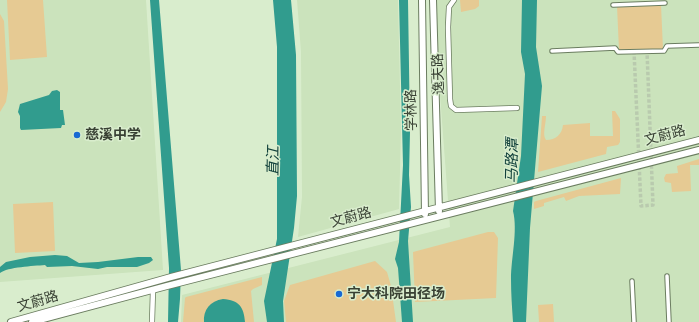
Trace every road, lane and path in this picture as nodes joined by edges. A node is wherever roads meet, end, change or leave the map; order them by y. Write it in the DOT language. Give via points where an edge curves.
graph roads {
  1 [pos="422,0"];
  2 [pos="433,0"];
  3 [pos="454,0"];
  4 [pos="665,3"];
  5 [pos="613,5"];
  6 [pos="699,45"];
  7 [pos="552,51"];
  8 [pos="516,108"];
  9 [pos="699,140"];
  10 [pos="699,150"];
  11 [pos="439,208"];
  12 [pos="426,211"];
  13 [pos="440,216"];
  14 [pos="426,220"];
  15 [pos="667,276"];
  16 [pos="632,281"];
  17 [pos="153,290"];
  18 [pos="11,322"];
  19 [pos="32,322"];
  20 [pos="152,322"];
  21 [pos="634,322"];
  22 [pos="669,322"];
  1 -- 12 [label="main road, 学林路"];
  2 -- 11 [label="main road, 学林路"];
  3 -- 8 [label="street, 逸夫路" via="449,7 448,26 451,106 456,110"];
  4 -- 5 [label="street"];
  6 -- 7 [label="street" via="667,46 664,51 618,52 615,48"];
  9 -- 11 [label="main road, 文蔚路"];
  10 -- 13 [label="main road, 文蔚路"];
  11 -- 12 [label="main road, 文蔚路"];
  11 -- 13 [label="main road, 学林路"];
  12 -- 14 [label="main road, 学林路"];
  12 -- 18 [label="main road, 文蔚路"];
  13 -- 14 [label="main road, 文蔚路"];
  14 -- 17 [label="main road, 文蔚路"];
  15 -- 22 [label="street"];
  16 -- 21 [label="street"];
  17 -- 19 [label="main road, 文蔚路"];
  17 -- 20 [label="street"];
}
